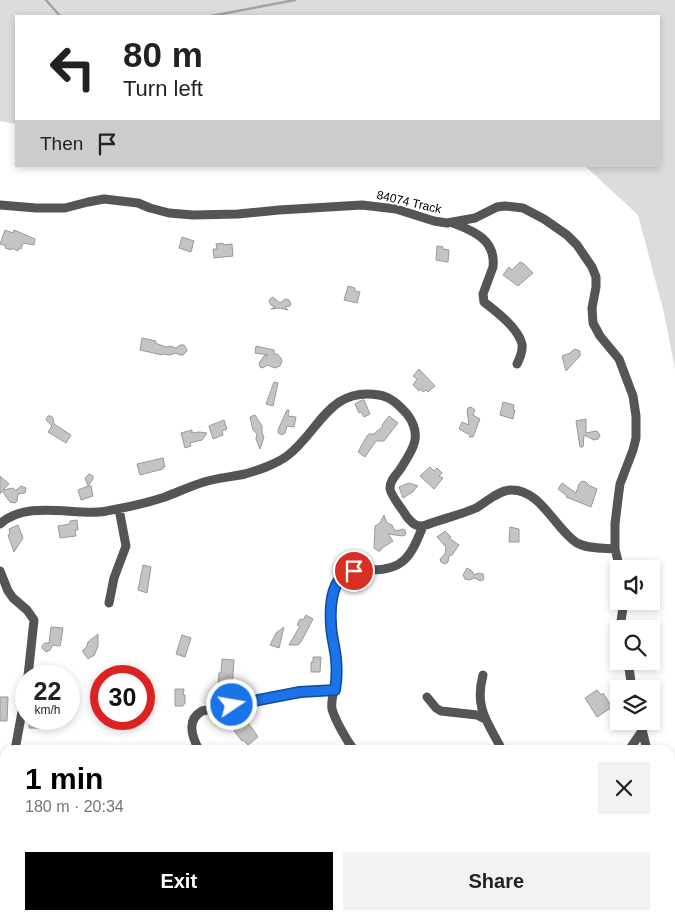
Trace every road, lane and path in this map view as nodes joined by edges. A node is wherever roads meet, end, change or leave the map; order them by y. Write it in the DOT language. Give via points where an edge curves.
graph roads {
  1 [pos="0,205"];
  2 [pos="453,222"];
  3 [pos="517,364"];
  4 [pos="119,508"];
  5 [pos="0,524"];
  6 [pos="423,526"];
  7 [pos="615,549"];
  8 [pos="618,560"];
  9 [pos="0,571"];
  10 [pos="109,602"];
  11 [pos="29,665"];
  12 [pos="483,676"];
  13 [pos="335,690"];
  14 [pos="427,697"];
  15 [pos="485,719"];
  16 [pos="19,730"];
  17 [pos="642,731"];
  18 [pos="16,745"];
  19 [pos="197,745"];
  20 [pos="351,745"];
  21 [pos="499,745"];
  22 [pos="632,745"];
  23 [pos="646,745"];
  1 -- 2 [label="street, 84074 Track" via="65,208 104,199 194,215 362,205 396,209 434,221"];
  2 -- 3 [label="street" via="481,236 491,252 493,267 483,299 509,323 519,338 522,352"];
  2 -- 7 [label="street, 84074 Track" via="475,218 505,206 523,208 567,235 592,267 596,277 593,323 622,364 636,416 636,438 620,484"];
  4 -- 5 [label="street" via="99,512 36,510 16,514"];
  4 -- 6 [label="street" via="266,467 286,457 336,404 352,396 372,394 392,400 413,424 416,439 411,453 390,488 412,523"];
  4 -- 10 [label="street" via="126,546"];
  6 -- 7 [label="street" via="477,507 504,491 516,490 534,498 577,543"];
  6 -- 13 [label="street" via="415,547 404,561 388,569 354,571 344,576 337,586 331,624 337,673"];
  7 -- 8 [label="street, 84074 Track"];
  9 -- 11 [label="street" via="8,591 34,620"];
  12 -- 15 [label="street" via="480,697"];
  13 -- 19 [label="street" via="300,692 202,711 192,727"];
  13 -- 20 [label="street" via="332,710"];
  14 -- 15 [label="street" via="441,711 477,715"];
  15 -- 21 [label="street"];
  16 -- 18 [label="street"];
  17 -- 22 [label="street"];
  17 -- 23 [label="street"];
}
